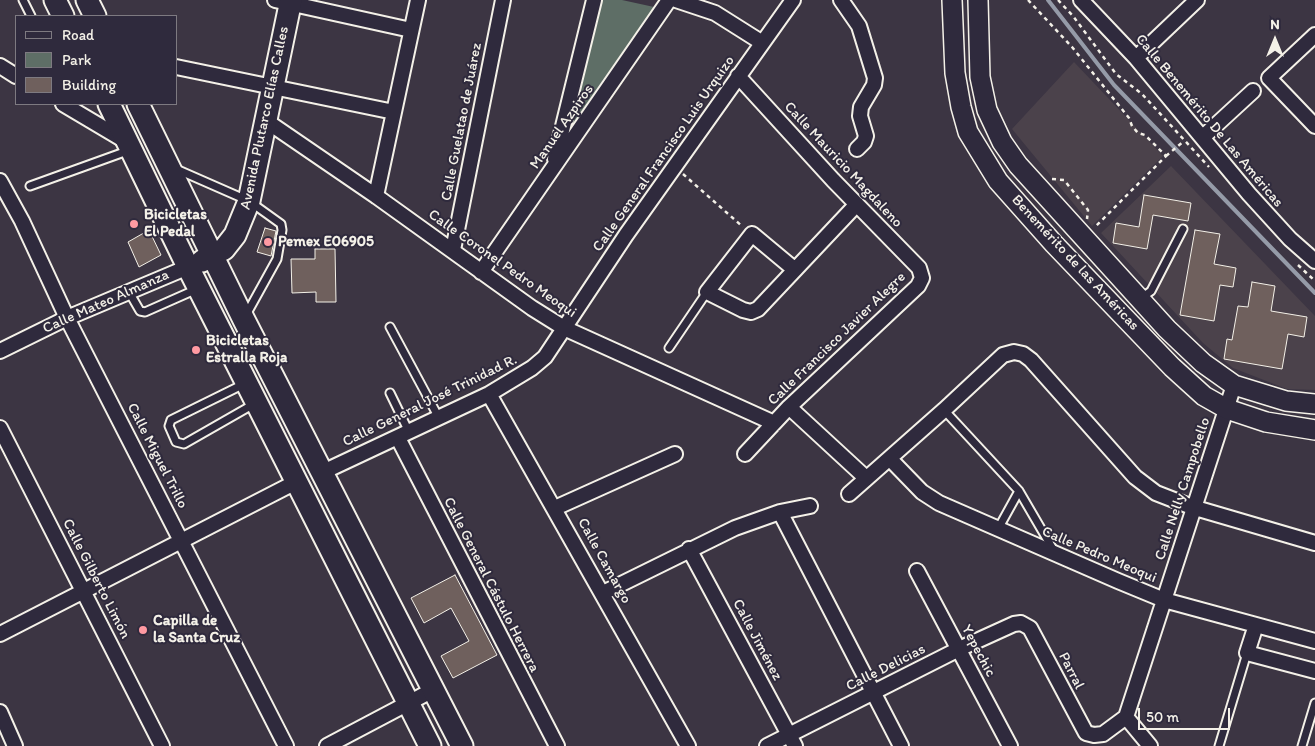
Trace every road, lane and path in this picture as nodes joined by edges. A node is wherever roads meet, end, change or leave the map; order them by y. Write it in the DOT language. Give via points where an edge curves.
graph roads {
  1 [pos="23,0"];
  2 [pos="54,0"];
  3 [pos="87,0"];
  4 [pos="418,0"];
  5 [pos="503,0"];
  6 [pos="594,0"];
  7 [pos="669,0"];
  8 [pos="676,0"];
  9 [pos="793,0"];
  10 [pos="841,0"];
  11 [pos="952,0"];
  12 [pos="978,0"];
  13 [pos="1028,0"];
  14 [pos="1058,0"];
  15 [pos="1080,0"];
  16 [pos="1197,0"];
  17 [pos="286,1"];
  18 [pos="30,15"];
  19 [pos="62,15"];
  20 [pos="94,15"];
  21 [pos="411,30"];
  22 [pos="1315,34"];
  23 [pos="761,42"];
  24 [pos="1136,58"];
  25 [pos="0,66"];
  26 [pos="178,67"];
  27 [pos="15,75"];
  28 [pos="738,76"];
  29 [pos="272,87"];
  30 [pos="1253,91"];
  31 [pos="65,105"];
  32 [pos="110,105"];
  33 [pos="138,105"];
  34 [pos="394,112"];
  35 [pos="265,120"];
  36 [pos="1315,126"];
  37 [pos="1203,137"];
  38 [pos="1184,141"];
  39 [pos="131,146"];
  40 [pos="857,149"];
  41 [pos="1166,156"];
  42 [pos="1018,165"];
  43 [pos="168,166"];
  44 [pos="552,168"];
  45 [pos="675,168"];
  46 [pos="1213,172"];
  47 [pos="1050,179"];
  48 [pos="0,181"];
  49 [pos="998,181"];
  50 [pos="30,186"];
  51 [pos="376,196"];
  52 [pos="249,201"];
  53 [pos="857,204"];
  54 [pos="1086,225"];
  55 [pos="1183,229"];
  56 [pos="1091,230"];
  57 [pos="752,234"];
  58 [pos="453,250"];
  59 [pos="213,256"];
  60 [pos="1314,258"];
  61 [pos="1296,263"];
  62 [pos="188,267"];
  63 [pos="794,269"];
  64 [pos="481,272"];
  65 [pos="922,278"];
  66 [pos="1315,281"];
  67 [pos="199,288"];
  68 [pos="129,292"];
  69 [pos="707,292"];
  70 [pos="1140,299"];
  71 [pos="67,318"];
  72 [pos="244,320"];
  73 [pos="390,327"];
  74 [pos="564,328"];
  75 [pos="669,348"];
  76 [pos="0,351"];
  77 [pos="247,382"];
  78 [pos="1234,385"];
  79 [pos="390,393"];
  80 [pos="489,394"];
  81 [pos="257,402"];
  82 [pos="1315,404"];
  83 [pos="790,408"];
  84 [pos="1227,409"];
  85 [pos="944,410"];
  86 [pos="439,418"];
  87 [pos="774,423"];
  88 [pos="0,428"];
  89 [pos="1315,430"];
  90 [pos="404,435"];
  91 [pos="675,454"];
  92 [pos="745,454"];
  93 [pos="890,459"];
  94 [pos="323,472"];
  95 [pos="866,478"];
  96 [pos="296,482"];
  97 [pos="1018,491"];
  98 [pos="849,494"];
  99 [pos="810,506"];
  100 [pos="1192,507"];
  101 [pos="555,508"];
  102 [pos="780,512"];
  103 [pos="998,529"];
  104 [pos="183,542"];
  105 [pos="1315,543"];
  106 [pos="689,549"];
  107 [pos="1056,554"];
  108 [pos="918,571"];
  109 [pos="85,591"];
  110 [pos="603,593"];
  111 [pos="1164,600"];
  112 [pos="1021,623"];
  113 [pos="1256,625"];
  114 [pos="0,634"];
  115 [pos="1315,641"];
  116 [pos="959,649"];
  117 [pos="1247,653"];
  118 [pos="1315,671"];
  119 [pos="433,690"];
  120 [pos="873,693"];
  121 [pos="408,703"];
  122 [pos="1315,703"];
  123 [pos="0,712"];
  124 [pos="1126,717"];
  125 [pos="792,741"];
  126 [pos="14,746"];
  127 [pos="162,746"];
  128 [pos="286,746"];
  129 [pos="327,746"];
  130 [pos="430,746"];
  131 [pos="462,746"];
  132 [pos="556,746"];
  133 [pos="688,746"];
  134 [pos="766,746"];
  135 [pos="900,746"];
  136 [pos="1010,746"];
  137 [pos="1150,746"];
  138 [pos="1218,746"];
  139 [pos="1302,746"];
  1 -- 18 [label="lane"];
  2 -- 19 [label="main road"];
  3 -- 20 [label="main road"];
  4 -- 21 [label="street"];
  5 -- 58 [label="street, Calle Guelatao de Juárez"];
  6 -- 44 [label="street"];
  7 -- 44 [label="street, Manuel Azpiros"];
  8 -- 23 [label="street" via="728,19"];
  9 -- 23 [label="street, Calle General Francisco Luis Urquizo"];
  10 -- 40 [label="street" via="859,26 874,78 874,85 861,107 860,116 866,136"];
  11 -- 49 [label="street, Benemérito de las Américas" via="955,72 961,107 968,132"];
  12 -- 42 [label="street, Benemérito de las Américas" via="980,77 987,110 1002,142"];
  13 -- 41 [label="path" via="1072,47 1138,133"];
  14 -- 38 [label="path" via="1116,74 1142,94"];
  15 -- 24 [label="street, Calle Benemérito De Las Américas"];
  16 -- 24 [label="street"];
  17 -- 21 [label="street"];
  17 -- 29 [label="main road, Avenida Plutarco Elías Calles"];
  21 -- 34 [label="street"];
  22 -- 36 [label="street" via="1269,78"];
  23 -- 28 [label="street, Calle General Francisco Luis Urquizo"];
  24 -- 37 [label="street, Calle Benemérito De Las Américas"];
  25 -- 27 [label="street"];
  26 -- 29 [label="street"];
  28 -- 45 [label="street, Calle General Francisco Luis Urquizo"];
  28 -- 53 [label="street, Calle Mauricio Magdaleno"];
  29 -- 34 [label="street"];
  29 -- 35 [label="main road, Avenida Plutarco Elías Calles"];
  30 -- 37 [label="street"];
  31 -- 39 [label="street"];
  32 -- 39 [label="main road"];
  33 -- 43 [label="main road"];
  34 -- 51 [label="street"];
  35 -- 51 [label="street, Calle Coronel Pedro Meoqui"];
  35 -- 52 [label="main road, Avenida Plutarco Elías Calles"];
  37 -- 60 [label="street, Calle Benemérito De Las Américas" via="1290,239"];
  38 -- 41 [label="path"];
  38 -- 46 [label="path"];
  39 -- 50 [label="lane"];
  39 -- 62 [label="main road"];
  41 -- 56 [label="path"];
  42 -- 49 [label="street"];
  42 -- 70 [label="street, Benemérito de las Américas"];
  43 -- 52 [label="lane"];
  43 -- 59 [label="main road"];
  44 -- 64 [label="street, Manuel Azpiros"];
  45 -- 57 [label="path"];
  45 -- 74 [label="street, Calle General Francisco Luis Urquizo"];
  47 -- 54 [label="path" via="1064,180 1088,210"];
  48 -- 71 [label="street, Calle Miguel Trillo"];
  49 -- 84 [label="street, Benemérito de las Américas" via="1172,367 1204,396"];
  51 -- 58 [label="street, Calle Coronel Pedro Meoqui"];
  52 -- 59 [label="main road, Avenida Plutarco Elías Calles" via="235,235 224,249"];
  52 -- 72 [label="lane" via="277,220 282,230 277,259"];
  53 -- 63 [label="street"];
  53 -- 65 [label="street, Calle Mauricio Magdaleno" via="918,268"];
  55 -- 70 [label="lane" via="1151,292"];
  57 -- 63 [label="street"];
  57 -- 69 [label="street"];
  58 -- 64 [label="street, Calle Coronel Pedro Meoqui"];
  59 -- 62 [label="main road, Calle Mateo Almanza"];
  59 -- 72 [label="main road"];
  61 -- 66 [label="path"];
  62 -- 67 [label="main road"];
  62 -- 68 [label="street, Calle Mateo Almanza"];
  63 -- 69 [label="street" via="755,311 743,310"];
  64 -- 74 [label="street, Calle Coronel Pedro Meoqui"];
  65 -- 83 [label="street, Calle Francisco Javier Alegre" via="918,286"];
  67 -- 68 [label="lane" via="145,312 140,311"];
  67 -- 77 [label="main road"];
  68 -- 71 [label="street, Calle Mateo Almanza"];
  69 -- 75 [label="lane"];
  70 -- 78 [label="street, Benemérito de las Américas" via="1202,362"];
  71 -- 76 [label="street, Calle Mateo Almanza"];
  71 -- 104 [label="street, Calle Miguel Trillo"];
  72 -- 94 [label="main road"];
  73 -- 86 [label="lane"];
  74 -- 80 [label="street, Calle General José Trinidad R." via="545,357"];
  74 -- 87 [label="street, Calle Coronel Pedro Meoqui"];
  77 -- 81 [label="main road"];
  77 -- 81 [label="lane" via="171,420 169,426 176,442 184,444"];
  78 -- 82 [label="street, Benemérito de las Américas" via="1286,401"];
  78 -- 84 [label="street, Calle Nelly Campobello"];
  79 -- 90 [label="lane"];
  80 -- 86 [label="street, Calle General José Trinidad R."];
  80 -- 101 [label="street, Calle Camargo"];
  81 -- 96 [label="main road"];
  83 -- 87 [label="street, Calle Francisco Javier Alegre"];
  83 -- 95 [label="street"];
  84 -- 89 [label="street, Benemérito de las Américas" via="1266,422"];
  84 -- 100 [label="street, Calle Nelly Campobello"];
  85 -- 93 [label="street"];
  85 -- 97 [label="lane"];
  85 -- 100 [label="street" via="1003,355 1023,354 1135,477 1156,493"];
  86 -- 90 [label="street, Calle General José Trinidad R."];
  87 -- 92 [label="street, Calle Francisco Javier Alegre"];
  88 -- 109 [label="street, Calle Gilberto Limón"];
  90 -- 94 [label="street, Calle General José Trinidad R."];
  90 -- 132 [label="street, Calle General Cástulo Herrera"];
  91 -- 101 [label="street"];
  93 -- 95 [label="street"];
  93 -- 103 [label="street, Calle Pedro Meoqui" via="922,492"];
  94 -- 119 [label="main road"];
  95 -- 98 [label="street"];
  96 -- 104 [label="street"];
  96 -- 121 [label="main road"];
  97 -- 103 [label="lane"];
  97 -- 107 [label="lane"];
  99 -- 102 [label="street"];
  100 -- 105 [label="street"];
  100 -- 111 [label="street, Calle Nelly Campobello"];
  101 -- 110 [label="street, Calle Camargo"];
  102 -- 106 [label="street"];
  102 -- 120 [label="street"];
  103 -- 107 [label="street, Calle Pedro Meoqui"];
  104 -- 109 [label="street"];
  104 -- 128 [label="street, Calle Miguel Trillo"];
  106 -- 110 [label="street"];
  106 -- 125 [label="street, Calle Jiménez"];
  107 -- 111 [label="street, Calle Pedro Meoqui"];
  108 -- 116 [label="street, Yepechic"];
  109 -- 114 [label="street"];
  109 -- 127 [label="street, Calle Gilberto Limón"];
  110 -- 133 [label="street, Calle Camargo"];
  111 -- 113 [label="street, Calle Pedro Meoqui"];
  111 -- 124 [label="street, Calle Nelly Campobello"];
  112 -- 116 [label="street, Calle Delicias"];
  112 -- 124 [label="street, Parral" via="1030,628 1082,729 1090,735 1103,734"];
  113 -- 115 [label="street, Calle Pedro Meoqui"];
  113 -- 117 [label="street"];
  116 -- 120 [label="street, Calle Delicias"];
  116 -- 136 [label="street, Yepechic"];
  117 -- 118 [label="street"];
  117 -- 138 [label="lane"];
  119 -- 121 [label="street"];
  119 -- 131 [label="main road"];
  120 -- 125 [label="street, Calle Delicias"];
  120 -- 135 [label="street"];
  121 -- 129 [label="street"];
  121 -- 130 [label="main road"];
  122 -- 139 [label="lane"];
  123 -- 126 [label="street"];
  124 -- 137 [label="street"];
  125 -- 134 [label="street, Calle Delicias"];
}
